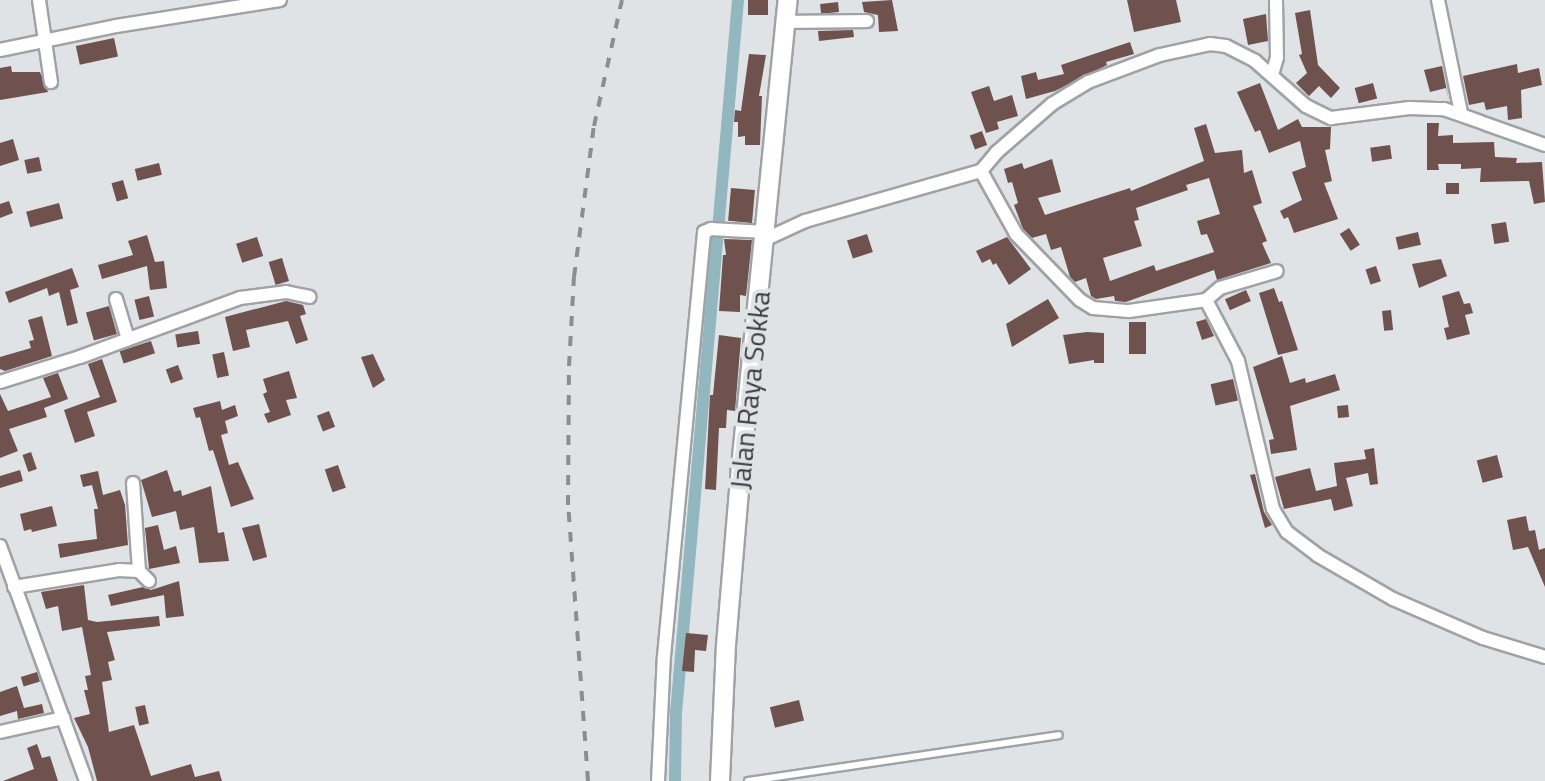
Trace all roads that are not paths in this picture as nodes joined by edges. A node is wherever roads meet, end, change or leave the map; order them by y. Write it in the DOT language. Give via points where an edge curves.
graph roads {
  1 [pos="39,0"];
  2 [pos="280,0"];
  3 [pos="788,0"];
  4 [pos="1276,0"];
  5 [pos="1438,0"];
  6 [pos="867,21"];
  7 [pos="785,22"];
  8 [pos="47,39"];
  9 [pos="0,50"];
  10 [pos="1272,75"];
  11 [pos="51,82"];
  12 [pos="1461,113"];
  13 [pos="1545,145"];
  14 [pos="981,171"];
  15 [pos="766,236"];
  16 [pos="1277,271"];
  17 [pos="309,297"];
  18 [pos="116,299"];
  19 [pos="1206,300"];
  20 [pos="128,339"];
  21 [pos="0,382"];
  22 [pos="133,483"];
  23 [pos="0,546"];
  24 [pos="139,571"];
  25 [pos="149,581"];
  26 [pos="14,587"];
  27 [pos="1545,657"];
  28 [pos="63,718"];
  29 [pos="0,732"];
  30 [pos="1059,735"];
  31 [pos="86,781"];
  32 [pos="658,781"];
  33 [pos="720,781"];
  34 [pos="748,781"];
  1 -- 8 [label="street"];
  2 -- 8 [label="street"];
  3 -- 7 [label="main road, Jalan Raya Sokka"];
  4 -- 10 [label="street" via="1277,58"];
  5 -- 12 [label="street"];
  6 -- 7 [label="street"];
  7 -- 15 [label="main road, Jalan Raya Sokka"];
  8 -- 9 [label="street"];
  8 -- 11 [label="street"];
  10 -- 12 [label="street" via="1306,106 1331,118 1409,108"];
  10 -- 14 [label="street" via="1226,46 1210,44 1160,55 1060,98"];
  12 -- 13 [label="street"];
  14 -- 15 [label="street"];
  14 -- 19 [label="street" via="1016,234 1093,308 1129,311"];
  15 -- 32 [label="street" via="704,232 668,605"];
  15 -- 33 [label="main road, Jalan Raya Sokka" via="728,615"];
  16 -- 19 [label="street" via="1220,288"];
  17 -- 20 [label="street" via="286,292 240,298"];
  18 -- 20 [label="street"];
  19 -- 27 [label="street" via="1238,361 1271,501 1287,532 1393,599 1483,638"];
  20 -- 21 [label="street"];
  22 -- 24 [label="street"];
  23 -- 26 [label="street"];
  24 -- 25 [label="street"];
  24 -- 26 [label="street" via="95,572"];
  26 -- 28 [label="street"];
  28 -- 29 [label="street"];
  28 -- 31 [label="street"];
  30 -- 34 [label="lane"];
}
